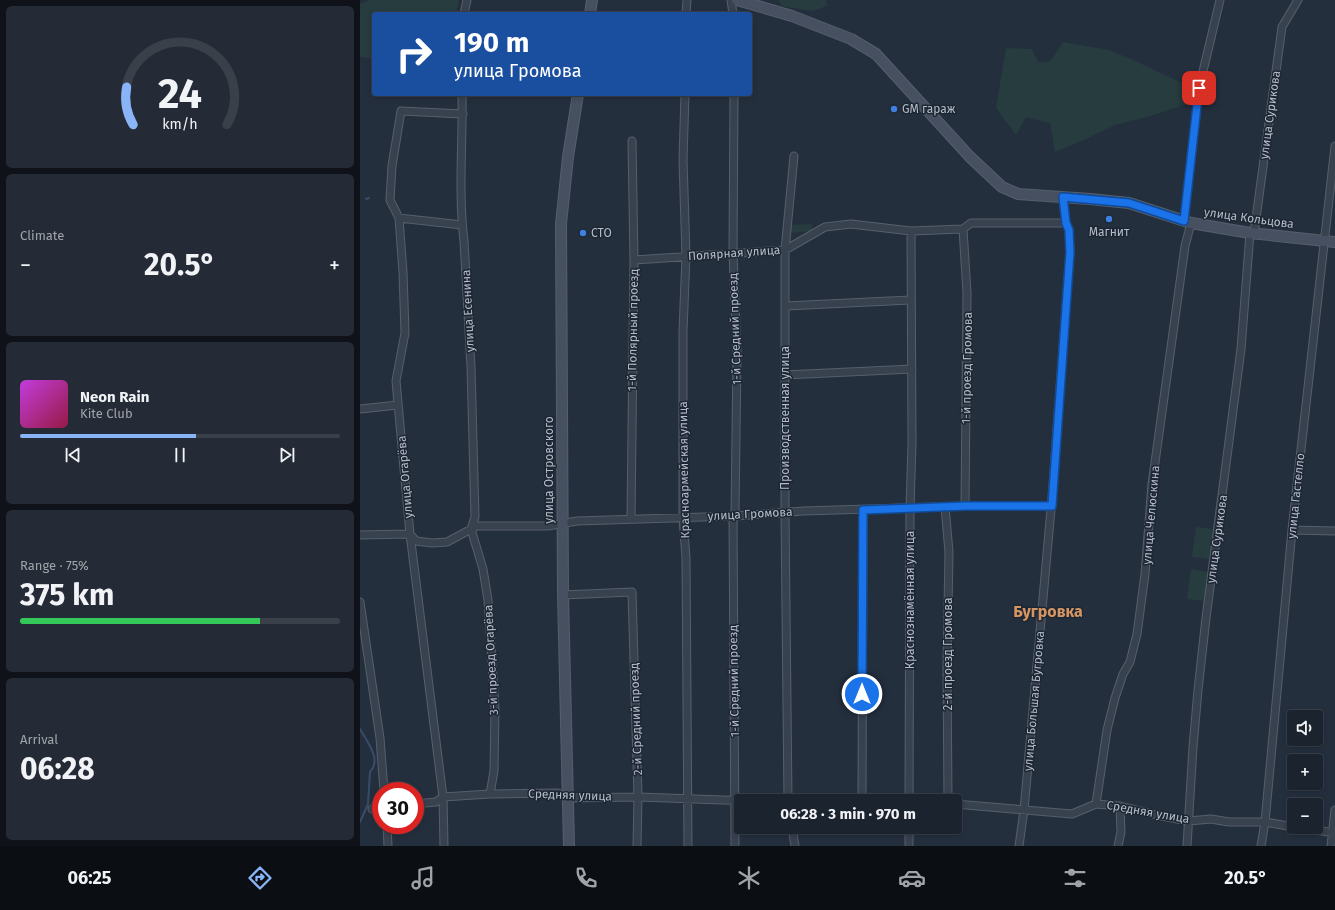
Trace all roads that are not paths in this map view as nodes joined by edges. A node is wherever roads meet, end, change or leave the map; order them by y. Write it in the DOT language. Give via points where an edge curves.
graph roads {
  1 [pos="467,0"];
  2 [pos="592,0"];
  3 [pos="687,0"];
  4 [pos="731,0"];
  5 [pos="737,0"];
  6 [pos="1220,0"];
  7 [pos="1298,0"];
  8 [pos="464,12"];
  9 [pos="590,12"];
  10 [pos="686,12"];
  11 [pos="733,12"];
  12 [pos="462,96"];
  13 [pos="578,96"];
  14 [pos="685,96"];
  15 [pos="734,96"];
  16 [pos="463,114"];
  17 [pos="632,141"];
  18 [pos="1335,146"];
  19 [pos="794,156"];
  20 [pos="1063,197"];
  21 [pos="399,218"];
  22 [pos="1188,222"];
  23 [pos="1066,223"];
  24 [pos="462,225"];
  25 [pos="963,229"];
  26 [pos="911,231"];
  27 [pos="1252,233"];
  28 [pos="1324,241"];
  29 [pos="1335,242"];
  30 [pos="785,250"];
  31 [pos="732,253"];
  32 [pos="686,256"];
  33 [pos="634,260"];
  34 [pos="911,300"];
  35 [pos="785,306"];
  36 [pos="912,369"];
  37 [pos="785,375"];
  38 [pos="398,405"];
  39 [pos="360,409"];
  40 [pos="965,506"];
  41 [pos="1052,506"];
  42 [pos="945,507"];
  43 [pos="910,508"];
  44 [pos="863,510"];
  45 [pos="785,513"];
  46 [pos="734,516"];
  47 [pos="683,518"];
  48 [pos="631,519"];
  49 [pos="563,522"];
  50 [pos="471,528"];
  51 [pos="1292,530"];
  52 [pos="1335,531"];
  53 [pos="410,534"];
  54 [pos="360,535"];
  55 [pos="563,594"];
  56 [pos="360,602"];
  57 [pos="383,782"];
  58 [pos="490,794"];
  59 [pos="736,794"];
  60 [pos="788,794"];
  61 [pos="862,794"];
  62 [pos="909,794"];
  63 [pos="948,794"];
  64 [pos="443,797"];
  65 [pos="638,797"];
  66 [pos="568,798"];
  67 [pos="688,799"];
  68 [pos="734,800"];
  69 [pos="424,803"];
  70 [pos="1096,804"];
  71 [pos="962,805"];
  72 [pos="1120,806"];
  73 [pos="1024,810"];
  74 [pos="1335,810"];
  75 [pos="1188,821"];
  76 [pos="1265,822"];
  77 [pos="1287,826"];
  78 [pos="1323,831"];
  79 [pos="1334,832"];
  80 [pos="387,834"];
  81 [pos="736,834"];
  82 [pos="793,834"];
  83 [pos="909,834"];
  84 [pos="388,846"];
  85 [pos="444,846"];
  86 [pos="569,846"];
  87 [pos="637,846"];
  88 [pos="688,846"];
  89 [pos="736,846"];
  90 [pos="795,846"];
  91 [pos="909,846"];
  92 [pos="1019,846"];
  93 [pos="1118,846"];
  94 [pos="1188,846"];
  95 [pos="1261,846"];
  96 [pos="1331,846"];
  1 -- 8 [label="street"];
  2 -- 9 [label="street"];
  3 -- 10 [label="street"];
  4 -- 11 [label="street"];
  5 -- 20 [label="street, улица Кольцова" via="792,16 851,39 874,53 970,157 1002,187 1018,194"];
  6 -- 22 [label="street, улица Челюскина" via="1199,88"];
  7 -- 27 [label="street, улица Сурикова" via="1282,27"];
  12 -- 16 [label="street, улица Есенина"];
  13 -- 49 [label="street, улица Островского" via="561,224"];
  14 -- 32 [label="street, Красноармейская улица" via="683,160"];
  15 -- 31 [label="street, 1-й Средний проезд"];
  16 -- 21 [label="street, улица Огарёва" via="400,111 390,200"];
  16 -- 24 [label="street, улица Есенина"];
  17 -- 33 [label="street, 1-й Полярный проезд"];
  18 -- 28 [label="street, улица Гастелло"];
  19 -- 30 [label="street, Производственная улица"];
  20 -- 22 [label="street, улица Кольцова" via="1129,203"];
  20 -- 23 [label="street, улица Большая Бугровка"];
  21 -- 24 [label="street"];
  21 -- 38 [label="street, улица Огарёва" via="405,333 396,381"];
  22 -- 27 [label="street, улица Кольцова"];
  22 -- 70 [label="street, улица Челюскина" via="1152,484 1137,634 1107,730"];
  23 -- 25 [label="street, Полярная улица" via="971,223"];
  23 -- 41 [label="street, улица Большая Бугровка" via="1069,230 1070,252"];
  24 -- 50 [label="street, улица Есенина" via="471,367 475,517"];
  25 -- 26 [label="street, Полярная улица"];
  25 -- 40 [label="street, 1-й проезд Громова" via="967,293"];
  26 -- 30 [label="street, Полярная улица" via="851,224 824,227"];
  26 -- 34 [label="street, Краснознамённая улица"];
  27 -- 28 [label="street, улица Кольцова"];
  27 -- 75 [label="street, улица Сурикова" via="1241,349 1198,690"];
  28 -- 29 [label="street, улица Кольцова"];
  28 -- 51 [label="street, улица Гастелло"];
  30 -- 31 [label="street, Полярная улица"];
  30 -- 35 [label="street, Производственная улица"];
  31 -- 32 [label="street, Полярная улица"];
  31 -- 46 [label="street, 1-й Средний проезд" via="737,353"];
  32 -- 33 [label="street, Полярная улица"];
  32 -- 47 [label="street, Красноармейская улица" via="683,331"];
  33 -- 48 [label="street, 1-й Полярный проезд"];
  34 -- 35 [label="street"];
  34 -- 36 [label="street, Краснознамённая улица"];
  35 -- 37 [label="street, Производственная улица"];
  36 -- 37 [label="street"];
  36 -- 43 [label="street, Краснознамённая улица"];
  37 -- 45 [label="street, Производственная улица"];
  38 -- 39 [label="street"];
  38 -- 53 [label="street, улица Огарёва"];
  40 -- 41 [label="street, улица Громова"];
  40 -- 42 [label="street, улица Громова"];
  41 -- 73 [label="street, улица Большая Бугровка"];
  42 -- 43 [label="street, улица Громова"];
  42 -- 63 [label="street, 2-й проезд Громова" via="949,552"];
  43 -- 44 [label="street, улица Громова"];
  43 -- 62 [label="street, Краснознамённая улица"];
  44 -- 45 [label="street, улица Громова"];
  44 -- 61 [label="street"];
  45 -- 46 [label="street, улица Громова"];
  45 -- 60 [label="street, Производственная улица"];
  46 -- 47 [label="street, улица Громова"];
  46 -- 59 [label="street, 1-й Средний проезд"];
  47 -- 48 [label="street, улица Громова"];
  47 -- 67 [label="street, Красноармейская улица" via="686,558"];
  48 -- 49 [label="street, улица Громова"];
  49 -- 50 [label="street, улица Громова" via="548,526"];
  49 -- 55 [label="street, улица Островского"];
  50 -- 53 [label="street, улица Громова" via="455,539 440,543 416,541"];
  50 -- 58 [label="street, 3-й проезд Огарёва" via="483,569 488,600 495,709 494,772"];
  51 -- 52 [label="street"];
  51 -- 76 [label="street, улица Гастелло"];
  53 -- 54 [label="street, улица Громова"];
  53 -- 64 [label="street, улица Огарёва"];
  55 -- 65 [label="street, 2-й Средний проезд" via="632,592"];
  55 -- 66 [label="street, улица Островского"];
  56 -- 57 [label="street" via="380,738"];
  58 -- 64 [label="street, Средняя улица"];
  58 -- 66 [label="street, Средняя улица" via="558,793"];
  64 -- 69 [label="street, Средняя улица" via="436,802"];
  64 -- 85 [label="street, улица Огарёва"];
  65 -- 66 [label="street, Средняя улица"];
  65 -- 67 [label="street, Средняя улица"];
  65 -- 87 [label="street, 2-й Средний проезд"];
  66 -- 86 [label="street, улица Островского"];
  67 -- 68 [label="street, Средняя улица"];
  67 -- 88 [label="street, Красноармейская улица"];
  70 -- 72 [label="street, Средняя улица"];
  70 -- 73 [label="street, Средняя улица" via="1072,814"];
  71 -- 73 [label="street, Средняя улица"];
  72 -- 75 [label="street, Средняя улица"];
  72 -- 93 [label="street" via="1121,832"];
  73 -- 92 [label="street, улица Большая Бугровка"];
  74 -- 79 [label="street"];
  75 -- 76 [label="street, Средняя улица" via="1211,819"];
  75 -- 94 [label="street, улица Сурикова"];
  76 -- 77 [label="street, Средняя улица"];
  76 -- 95 [label="street, улица Гастелло"];
  78 -- 79 [label="street, Средняя улица"];
  79 -- 96 [label="street"];
  80 -- 84 [label="street"];
  81 -- 89 [label="street, 1-й Средний проезд"];
  82 -- 90 [label="street"];
  83 -- 91 [label="street"];
}
